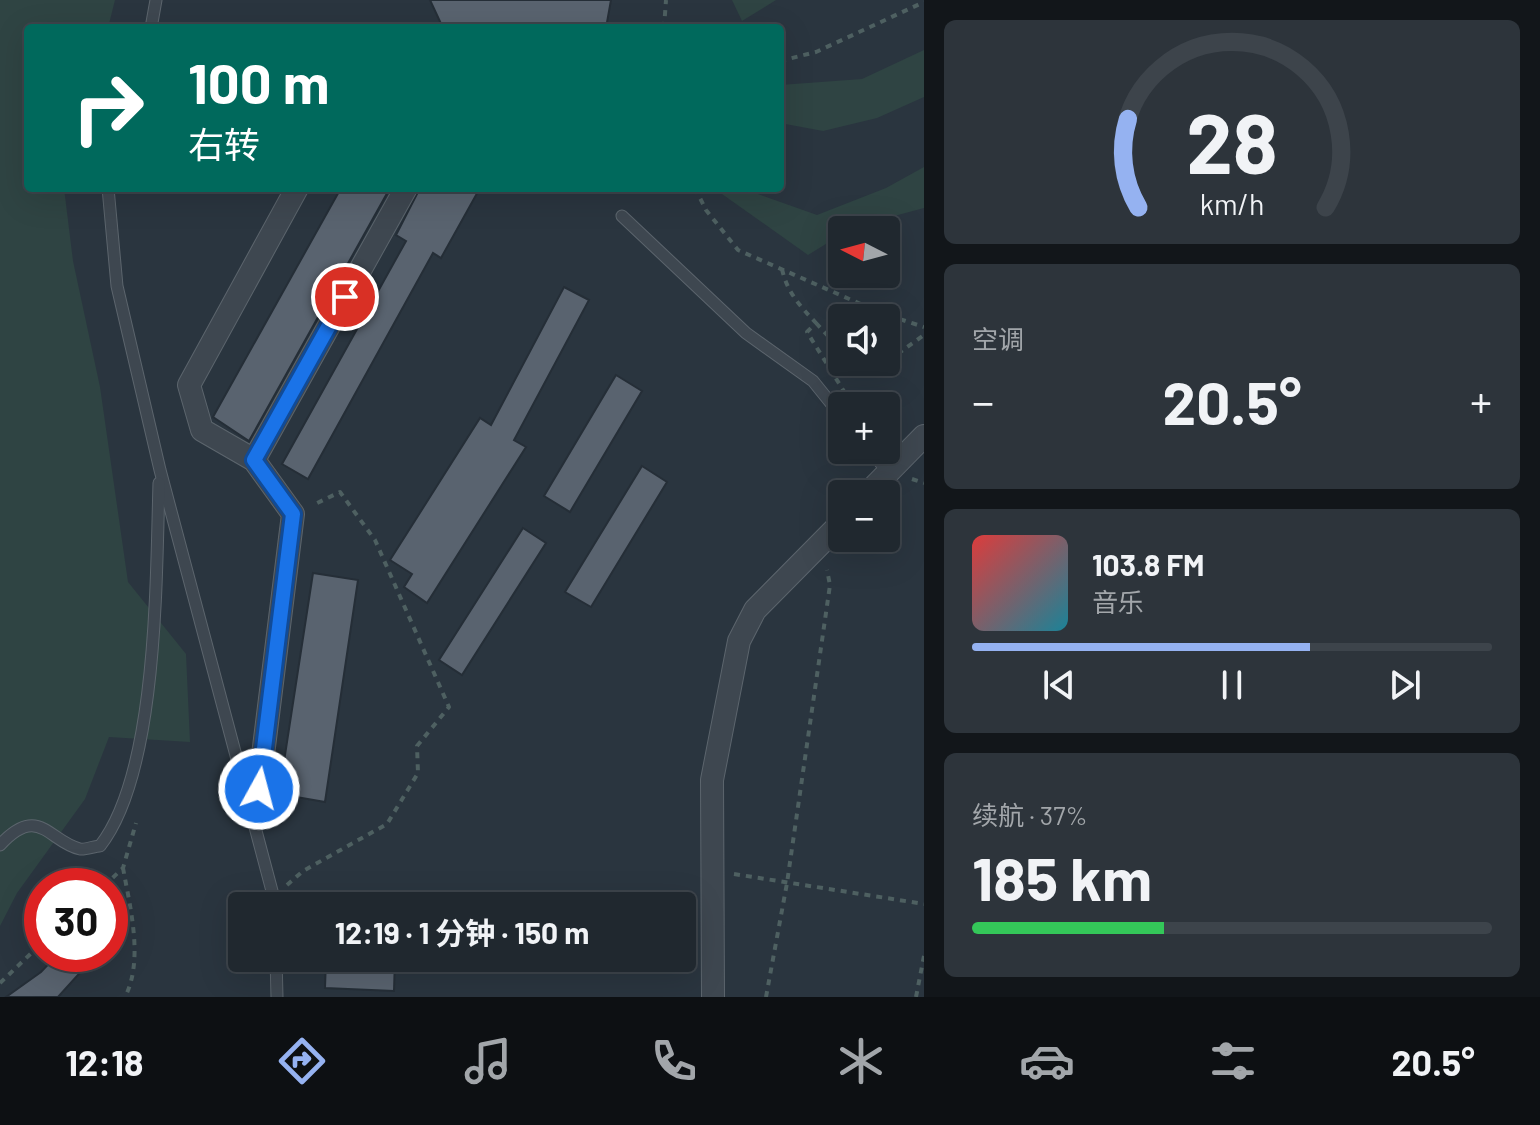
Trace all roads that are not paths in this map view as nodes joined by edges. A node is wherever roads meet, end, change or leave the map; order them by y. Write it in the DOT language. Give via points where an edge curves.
graph roads {
  1 [pos="156,0"];
  2 [pos="152,24"];
  3 [pos="108,192"];
  4 [pos="295,192"];
  5 [pos="404,192"];
  6 [pos="622,216"];
  7 [pos="828,396"];
  8 [pos="924,436"];
  9 [pos="254,460"];
  10 [pos="881,464"];
  11 [pos="160,470"];
  12 [pos="887,471"];
  13 [pos="879,480"];
  14 [pos="828,537"];
  15 [pos="255,819"];
  16 [pos="0,845"];
  17 [pos="274,892"];
  18 [pos="276,972"];
  19 [pos="277,997"];
  20 [pos="713,997"];
  1 -- 2 [label="lane"];
  3 -- 11 [label="lane" via="117,286"];
  4 -- 9 [label="street" via="189,385 202,430"];
  5 -- 9 [label="street"];
  6 -- 7 [label="lane" via="746,333"];
  8 -- 12 [label="street"];
  9 -- 15 [label="street" via="293,514"];
  10 -- 12 [label="lane"];
  11 -- 15 [label="lane"];
  11 -- 16 [label="lane" via="155,616 143,728 115,827 100,846 81,849 44,827 23,827"];
  12 -- 13 [label="street"];
  14 -- 20 [label="street" via="755,610 739,641 712,780"];
  15 -- 17 [label="lane"];
  18 -- 19 [label="lane"];
}
